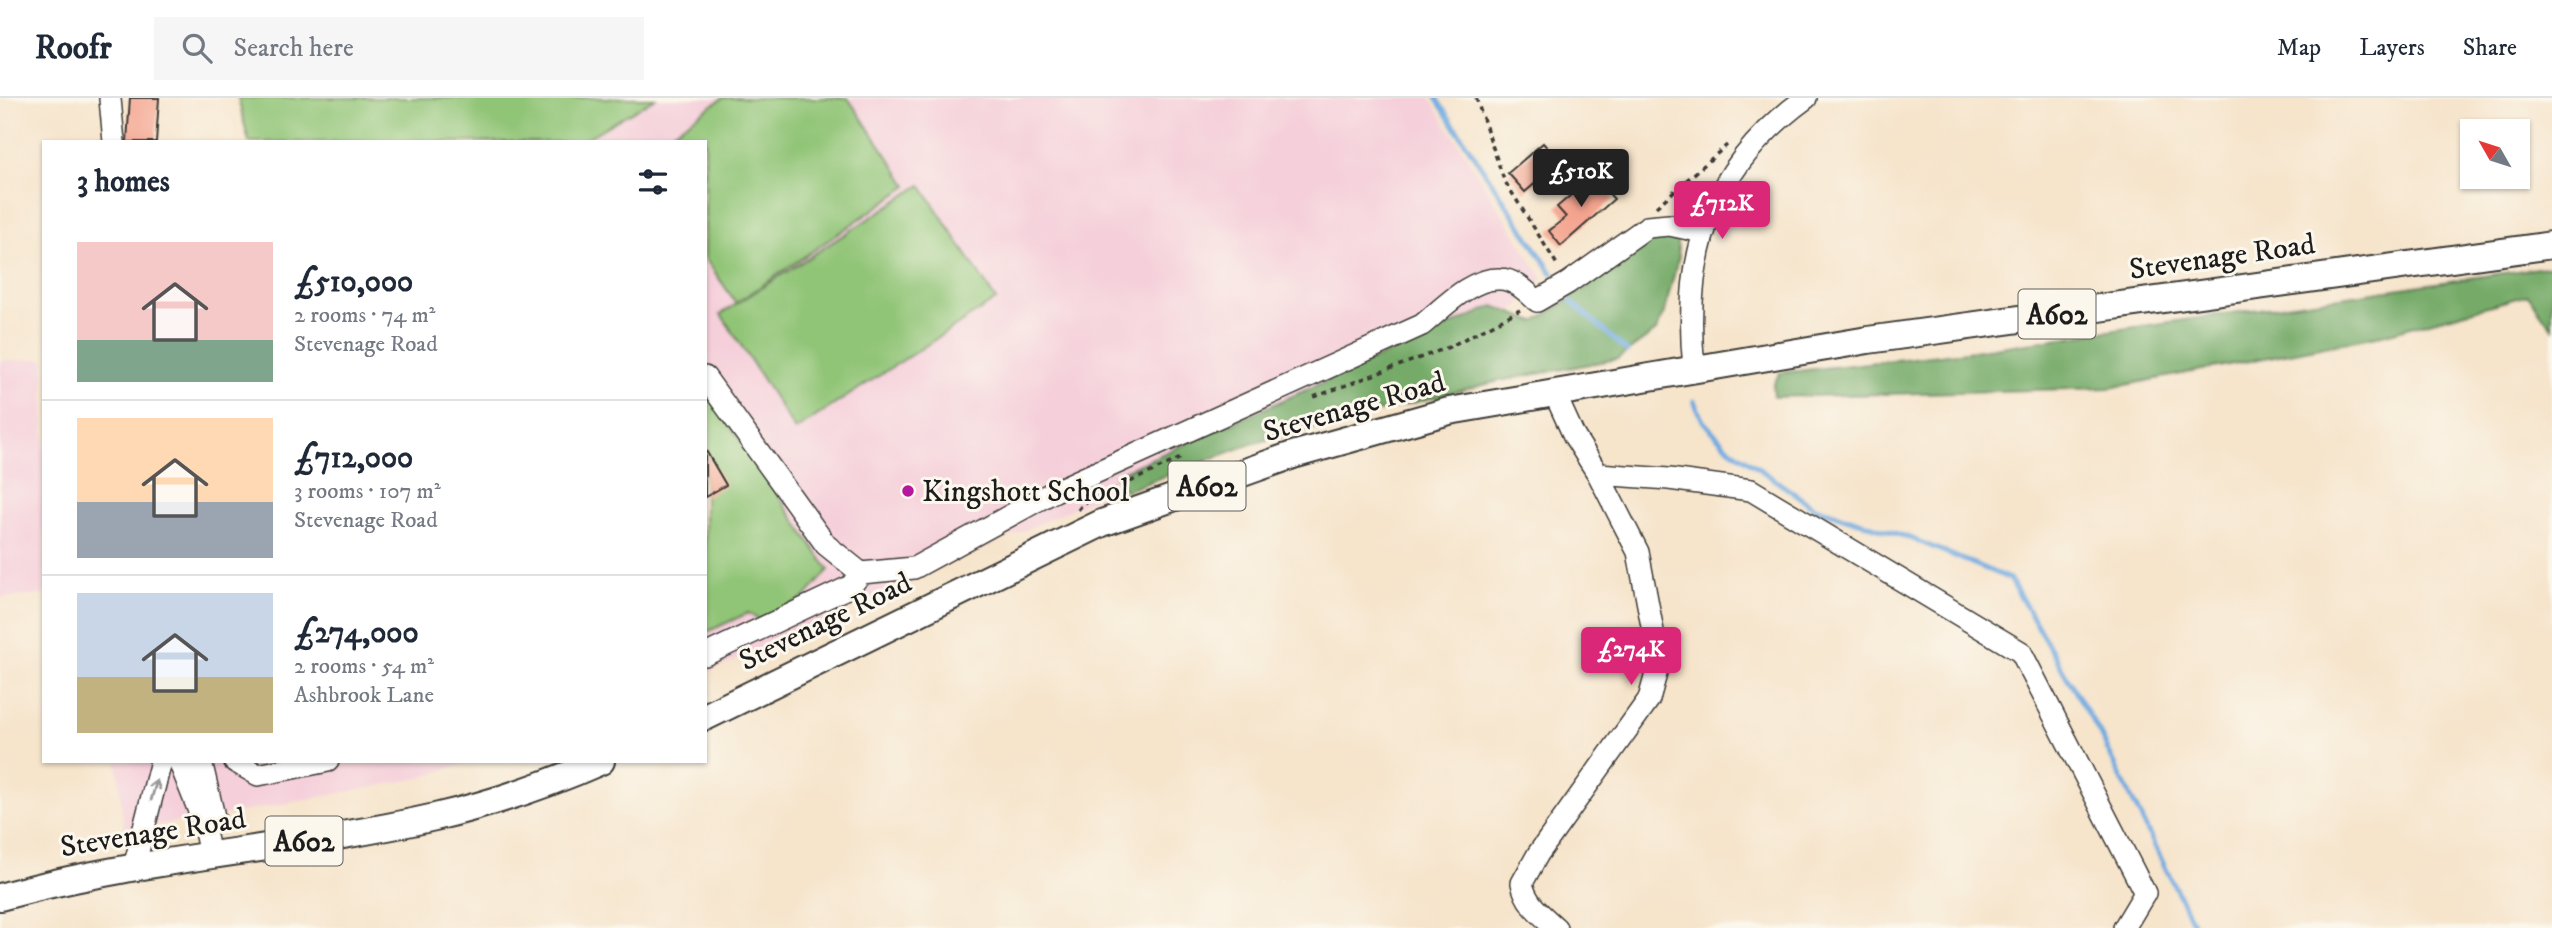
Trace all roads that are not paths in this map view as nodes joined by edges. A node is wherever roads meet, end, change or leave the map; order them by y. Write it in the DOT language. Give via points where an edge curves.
graph roads {
  1 [pos="1806,98"];
  2 [pos="110,99"];
  3 [pos="114,140"];
  4 [pos="1703,232"];
  5 [pos="2552,245"];
  6 [pos="1694,368"];
  7 [pos="707,380"];
  8 [pos="1554,392"];
  9 [pos="1598,474"];
  10 [pos="861,573"];
  11 [pos="707,654"];
  12 [pos="707,716"];
  13 [pos="160,763"];
  14 [pos="180,763"];
  15 [pos="201,763"];
  16 [pos="230,763"];
  17 [pos="236,763"];
  18 [pos="318,763"];
  19 [pos="596,763"];
  20 [pos="211,804"];
  21 [pos="216,855"];
  22 [pos="134,867"];
  23 [pos="0,897"];
  24 [pos="1556,928"];
  25 [pos="2124,928"];
  1 -- 4 [label="street" via="1774,121 1749,149 1724,183"];
  2 -- 3 [label="street"];
  4 -- 6 [label="street" via="1692,282"];
  4 -- 10 [label="street" via="1669,225 1647,227 1537,301 1518,285 1500,278 1471,287 1422,325 1055,491 914,568"];
  5 -- 6 [label="main road, Stevenage Road / A602"];
  6 -- 8 [label="main road, Stevenage Road / A602"];
  7 -- 10 [label="street" via="825,545"];
  8 -- 9 [label="street"];
  8 -- 12 [label="main road, Stevenage Road / A602" via="1449,411 1293,455 1102,523"];
  9 -- 24 [label="street" via="1638,552 1659,663 1649,699 1522,883 1532,907"];
  9 -- 25 [label="street" via="1751,490 2021,652 2145,893"];
  10 -- 11 [label="street" via="851,586"];
  22 -- 13 [label="street, one-way"];
  14 -- 21 [label="street"];
  15 -- 20 [label="street"];
  16 -- 20 [label="street" via="216,778"];
  17 -- 18 [label="street" via="258,775"];
  19 -- 21 [label="main road, Stevenage Road / A602" via="438,817"];
  20 -- 21 [label="street"];
  21 -- 22 [label="main road, Stevenage Road / A602"];
  22 -- 23 [label="main road, Stevenage Road / A602"];
}
